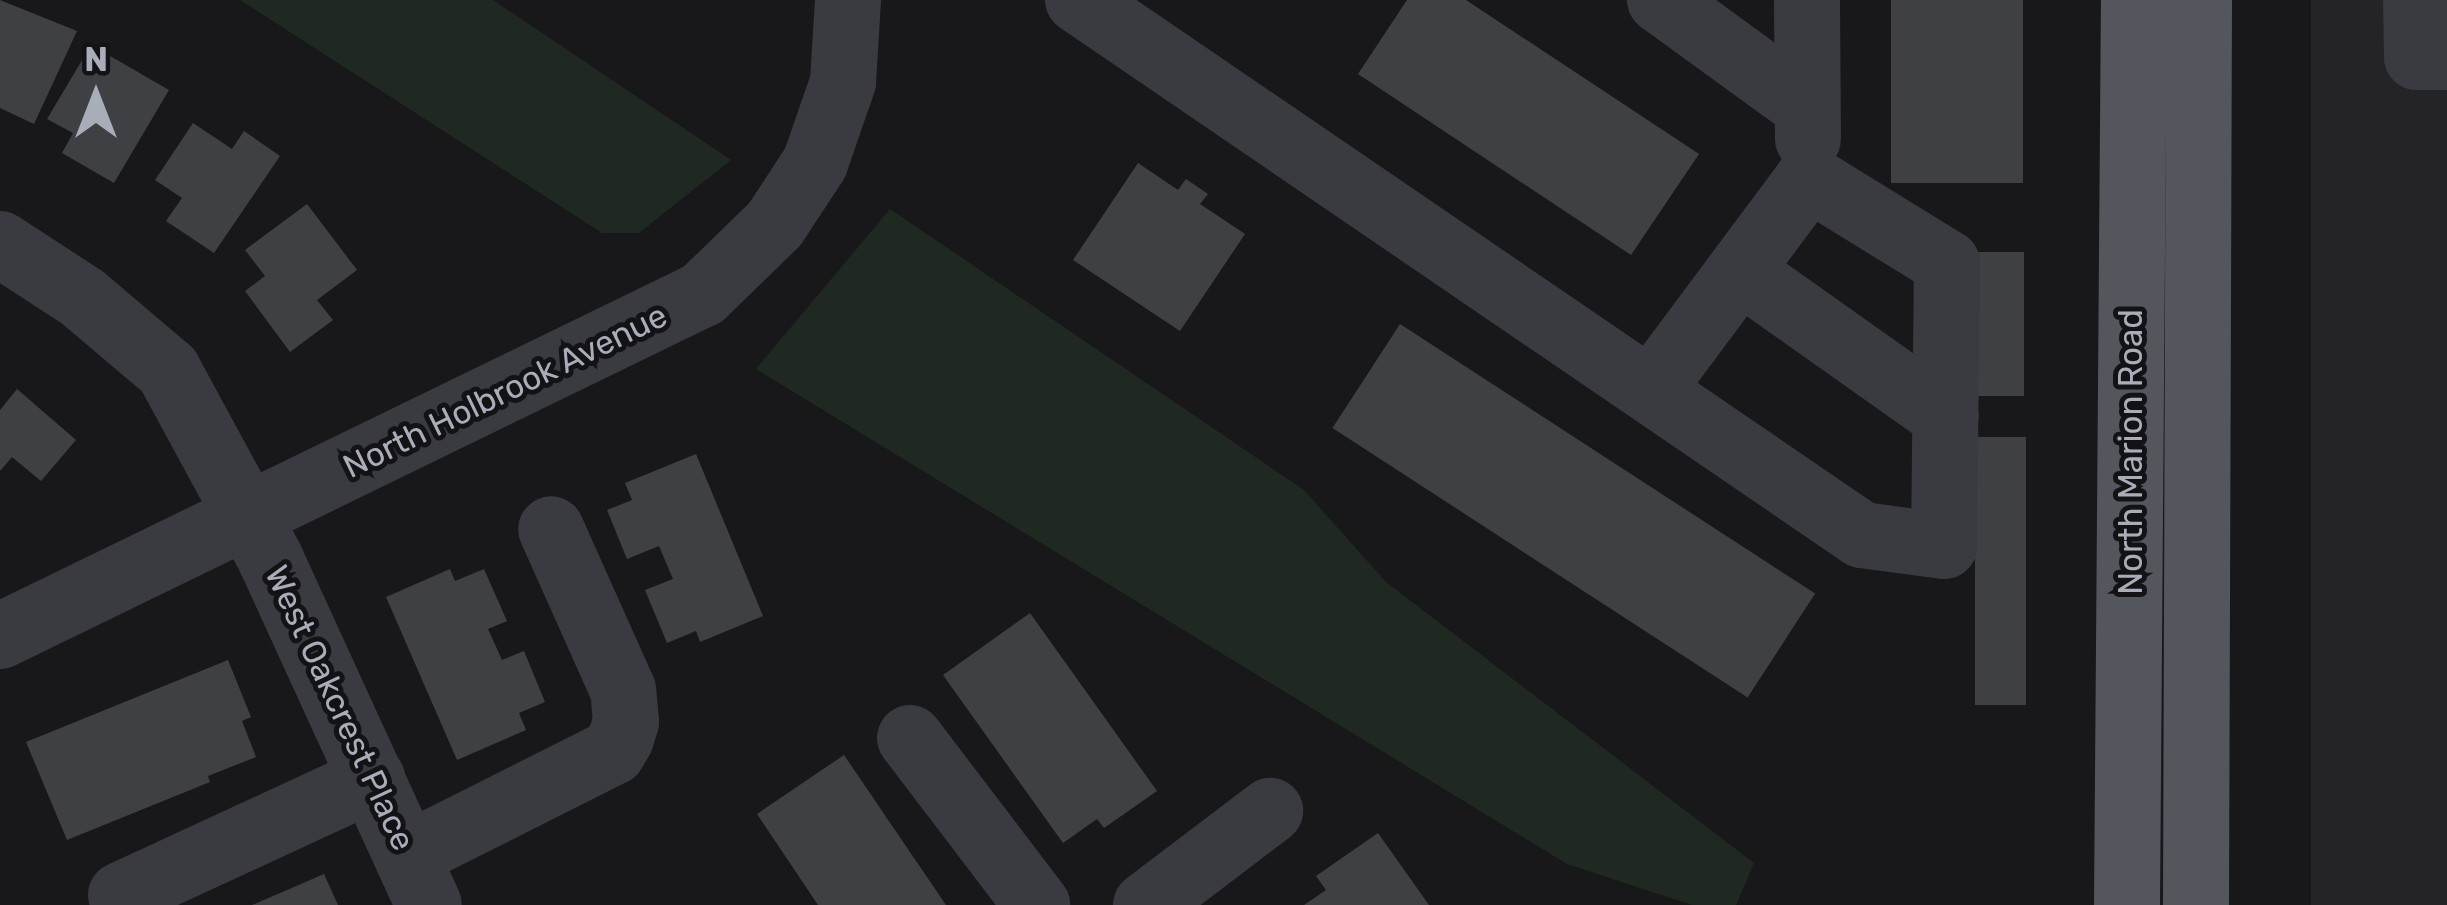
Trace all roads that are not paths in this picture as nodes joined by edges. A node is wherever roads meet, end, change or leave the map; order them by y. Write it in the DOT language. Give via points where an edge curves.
graph roads {
  1 [pos="848,0"];
  2 [pos="1078,0"];
  3 [pos="1807,0"];
  4 [pos="2134,0"];
  5 [pos="2199,0"];
  6 [pos="2416,0"];
  7 [pos="1663,1"];
  8 [pos="2447,57"];
  9 [pos="1806,106"];
  10 [pos="1809,178"];
  11 [pos="0,244"];
  12 [pos="1740,271"];
  13 [pos="1651,390"];
  14 [pos="1946,417"];
  15 [pos="248,513"];
  16 [pos="551,529"];
  17 [pos="0,636"];
  18 [pos="910,738"];
  19 [pos="372,779"];
  20 [pos="1270,811"];
  21 [pos="419,879"];
  22 [pos="1217,884"];
  23 [pos="121,895"];
  24 [pos="1037,905"];
  25 [pos="1145,905"];
  26 [pos="2127,905"];
  27 [pos="2196,905"];
  1 -- 15 [label="street, North Holbrook Avenue" via="843,82 815,163 801,191 734,268 662,316"];
  2 -- 13 [label="street"];
  3 -- 9 [label="street"];
  4 -- 26 [label="main road, North Marion Road"];
  5 -- 27 [label="main road, North Marion Road"];
  6 -- 8 [label="street" via="2417,56"];
  7 -- 9 [label="street"];
  9 -- 10 [label="street"];
  10 -- 12 [label="street"];
  10 -- 14 [label="street" via="1947,262"];
  11 -- 15 [label="street, West Oakcrest Place" via="83,298 168,370"];
  12 -- 13 [label="street"];
  12 -- 14 [label="street"];
  13 -- 14 [label="street" via="1862,535 1945,546"];
  15 -- 17 [label="street, North Holbrook Avenue"];
  15 -- 19 [label="street, West Oakcrest Place"];
  16 -- 21 [label="street" via="623,690 621,738 613,752"];
  18 -- 24 [label="street"];
  19 -- 21 [label="street, West Oakcrest Place"];
  19 -- 23 [label="street"];
  20 -- 22 [label="street"];
  22 -- 25 [label="street"];
}
